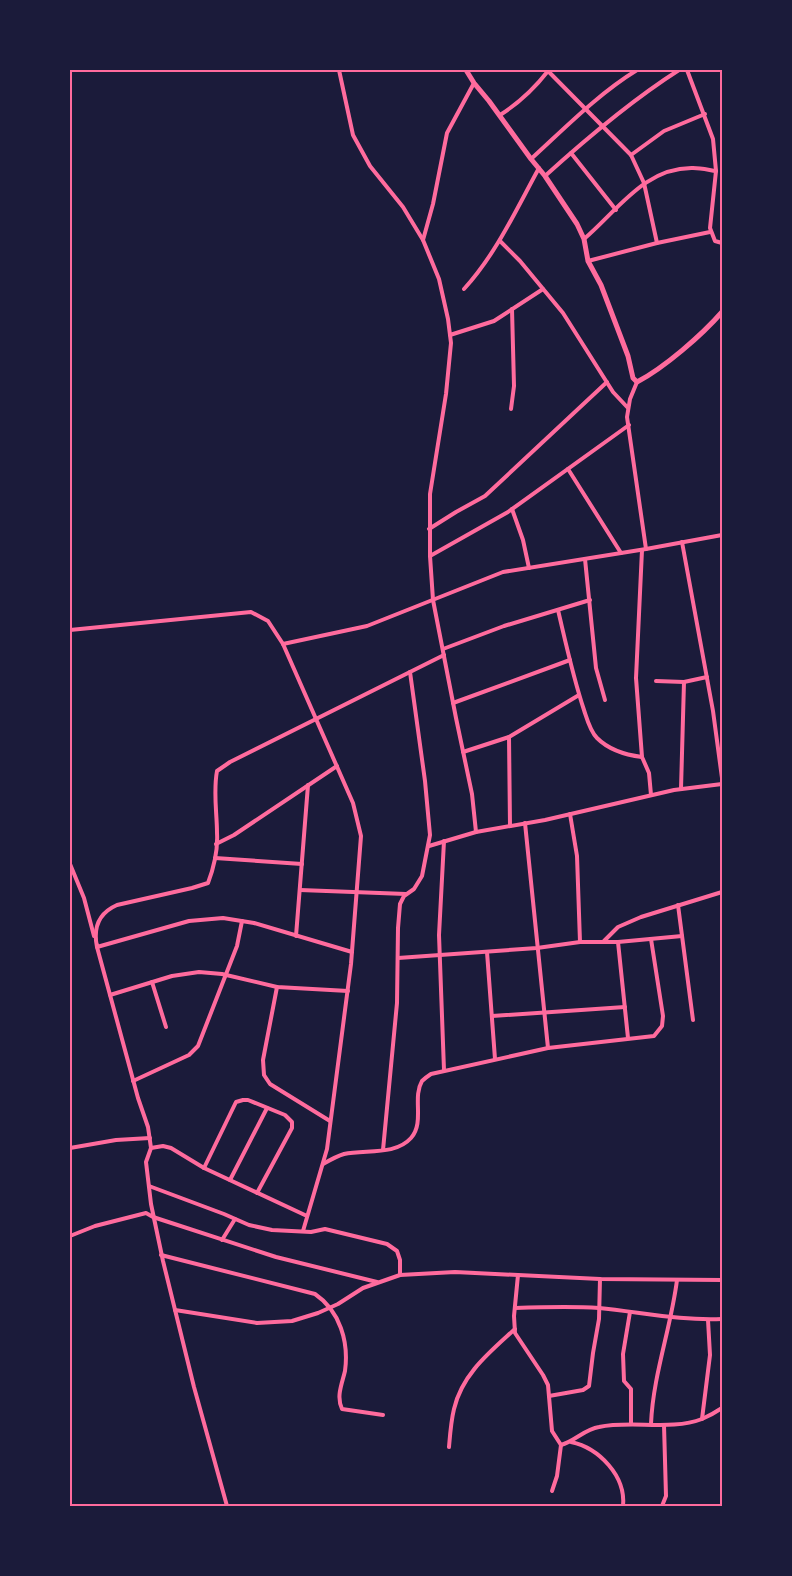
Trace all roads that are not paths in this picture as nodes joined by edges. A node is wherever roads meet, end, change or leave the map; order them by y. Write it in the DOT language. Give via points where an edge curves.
graph roads {
  1 [pos="339,70"];
  2 [pos="466,70"];
  3 [pos="547,70"];
  4 [pos="637,70"];
  5 [pos="679,70"];
  6 [pos="687,70"];
  7 [pos="474,82"];
  8 [pos="586,109"];
  9 [pos="705,114"];
  10 [pos="500,115"];
  11 [pos="603,127"];
  12 [pos="571,153"];
  13 [pos="630,155"];
  14 [pos="531,160"];
  15 [pos="539,168"];
  16 [pos="716,171"];
  17 [pos="546,176"];
  18 [pos="644,183"];
  19 [pos="616,210"];
  20 [pos="710,232"];
  21 [pos="584,239"];
  22 [pos="424,240"];
  23 [pos="500,241"];
  24 [pos="657,243"];
  25 [pos="722,243"];
  26 [pos="588,261"];
  27 [pos="464,289"];
  28 [pos="543,289"];
  29 [pos="512,309"];
  30 [pos="722,312"];
  31 [pos="450,335"];
  32 [pos="607,382"];
  33 [pos="637,382"];
  34 [pos="628,408"];
  35 [pos="512,409"];
  36 [pos="629,425"];
  37 [pos="568,469"];
  38 [pos="512,509"];
  39 [pos="429,529"];
  40 [pos="722,535"];
  41 [pos="682,542"];
  42 [pos="644,550"];
  43 [pos="621,553"];
  44 [pos="430,556"];
  45 [pos="585,559"];
  46 [pos="529,568"];
  47 [pos="433,600"];
  48 [pos="590,600"];
  49 [pos="558,610"];
  50 [pos="70,630"];
  51 [pos="284,644"];
  52 [pos="443,649"];
  53 [pos="444,656"];
  54 [pos="570,660"];
  55 [pos="410,672"];
  56 [pos="707,677"];
  57 [pos="656,681"];
  58 [pos="684,682"];
  59 [pos="579,695"];
  60 [pos="605,700"];
  61 [pos="453,704"];
  62 [pos="316,719"];
  63 [pos="509,737"];
  64 [pos="463,752"];
  65 [pos="642,757"];
  66 [pos="337,766"];
  67 [pos="722,778"];
  68 [pos="722,784"];
  69 [pos="308,785"];
  70 [pos="681,789"];
  71 [pos="651,795"];
  72 [pos="570,814"];
  73 [pos="525,824"];
  74 [pos="510,826"];
  75 [pos="476,832"];
  76 [pos="444,841"];
  77 [pos="216,844"];
  78 [pos="429,846"];
  79 [pos="215,858"];
  80 [pos="70,864"];
  81 [pos="302,864"];
  82 [pos="300,890"];
  83 [pos="357,892"];
  84 [pos="722,892"];
  85 [pos="406,894"];
  86 [pos="678,905"];
  87 [pos="242,921"];
  88 [pos="296,936"];
  89 [pos="682,936"];
  90 [pos="651,939"];
  91 [pos="604,941"];
  92 [pos="580,942"];
  93 [pos="618,942"];
  94 [pos="97,947"];
  95 [pos="537,948"];
  96 [pos="352,952"];
  97 [pos="487,952"];
  98 [pos="440,955"];
  99 [pos="398,958"];
  100 [pos="226,975"];
  101 [pos="152,982"];
  102 [pos="277,987"];
  103 [pos="348,991"];
  104 [pos="110,995"];
  105 [pos="625,1006"];
  106 [pos="544,1012"];
  107 [pos="492,1016"];
  108 [pos="692,1020"];
  109 [pos="166,1027"];
  110 [pos="628,1038"];
  111 [pos="548,1048"];
  112 [pos="495,1059"];
  113 [pos="444,1070"];
  114 [pos="133,1081"];
  115 [pos="267,1108"];
  116 [pos="330,1121"];
  117 [pos="150,1138"];
  118 [pos="70,1148"];
  119 [pos="151,1148"];
  120 [pos="383,1150"];
  121 [pos="323,1164"];
  122 [pos="204,1168"];
  123 [pos="230,1180"];
  124 [pos="149,1186"];
  125 [pos="257,1193"];
  126 [pos="307,1216"];
  127 [pos="153,1218"];
  128 [pos="235,1219"];
  129 [pos="303,1231"];
  130 [pos="70,1236"];
  131 [pos="222,1240"];
  132 [pos="162,1255"];
  133 [pos="400,1274"];
  134 [pos="518,1275"];
  135 [pos="600,1279"];
  136 [pos="677,1280"];
  137 [pos="722,1280"];
  138 [pos="377,1282"];
  139 [pos="331,1307"];
  140 [pos="515,1308"];
  141 [pos="600,1308"];
  142 [pos="175,1310"];
  143 [pos="630,1312"];
  144 [pos="671,1316"];
  145 [pos="722,1319"];
  146 [pos="708,1320"];
  147 [pos="515,1329"];
  148 [pos="549,1396"];
  149 [pos="722,1408"];
  150 [pos="383,1415"];
  151 [pos="702,1419"];
  152 [pos="631,1424"];
  153 [pos="651,1424"];
  154 [pos="664,1425"];
  155 [pos="570,1442"];
  156 [pos="561,1445"];
  157 [pos="449,1447"];
  158 [pos="552,1491"];
  159 [pos="227,1506"];
  160 [pos="623,1506"];
  161 [pos="662,1506"];
  1 -- 22 [label="street" via="353,135 370,166"];
  2 -- 7 [label="street"];
  3 -- 8 [label="street"];
  3 -- 10 [label="street" via="535,88"];
  4 -- 8 [label="street"];
  5 -- 11 [label="street"];
  6 -- 9 [label="street"];
  7 -- 10 [label="street"];
  7 -- 22 [label="street" via="447,133"];
  8 -- 11 [label="street"];
  8 -- 14 [label="street"];
  9 -- 13 [label="street" via="664,130"];
  9 -- 16 [label="street" via="713,139"];
  10 -- 14 [label="street"];
  11 -- 12 [label="street"];
  11 -- 13 [label="street"];
  12 -- 17 [label="street"];
  12 -- 19 [label="street"];
  13 -- 18 [label="street"];
  14 -- 15 [label="street"];
  15 -- 17 [label="street"];
  15 -- 23 [label="street"];
  16 -- 18 [label="street" via="677,169"];
  16 -- 20 [label="street"];
  17 -- 21 [label="street"];
  18 -- 19 [label="street"];
  18 -- 24 [label="street"];
  19 -- 21 [label="street"];
  20 -- 24 [label="street"];
  20 -- 25 [label="street" via="715,241"];
  21 -- 26 [label="street"];
  22 -- 31 [label="street" via="439,279"];
  23 -- 27 [label="street"];
  23 -- 28 [label="street"];
  24 -- 26 [label="street"];
  26 -- 33 [label="street" via="601,285"];
  28 -- 29 [label="street"];
  28 -- 32 [label="street" via="563,313"];
  29 -- 31 [label="street" via="494,321"];
  29 -- 35 [label="street"];
  30 -- 33 [label="street" via="689,344"];
  31 -- 39 [label="street" via="446,394 430,494"];
  32 -- 34 [label="street"];
  32 -- 39 [label="street" via="485,496"];
  33 -- 34 [label="street"];
  34 -- 36 [label="street"];
  36 -- 37 [label="street"];
  36 -- 42 [label="street"];
  37 -- 38 [label="street"];
  37 -- 43 [label="street"];
  38 -- 44 [label="street"];
  38 -- 46 [label="street"];
  39 -- 44 [label="street"];
  40 -- 41 [label="street"];
  41 -- 42 [label="street"];
  41 -- 56 [label="street"];
  42 -- 43 [label="street"];
  42 -- 65 [label="street" via="636,678"];
  43 -- 45 [label="street"];
  44 -- 47 [label="street"];
  45 -- 46 [label="street"];
  45 -- 48 [label="street"];
  46 -- 47 [label="street" via="503,572"];
  47 -- 51 [label="street" via="367,626"];
  47 -- 52 [label="street"];
  48 -- 49 [label="street"];
  48 -- 60 [label="street" via="596,668"];
  49 -- 52 [label="street"];
  49 -- 54 [label="street"];
  50 -- 51 [label="street" via="251,612 268,621"];
  51 -- 62 [label="street"];
  52 -- 53 [label="street"];
  53 -- 55 [label="street"];
  53 -- 61 [label="street"];
  54 -- 59 [label="street"];
  54 -- 61 [label="street"];
  55 -- 62 [label="street"];
  55 -- 78 [label="street" via="425,781"];
  56 -- 58 [label="street"];
  56 -- 67 [label="street"];
  57 -- 58 [label="street"];
  58 -- 70 [label="street"];
  59 -- 63 [label="street"];
  59 -- 65 [label="street" via="596,737 626,755"];
  61 -- 64 [label="street"];
  62 -- 66 [label="street"];
  62 -- 77 [label="street" via="230,762 217,772"];
  63 -- 64 [label="street"];
  63 -- 74 [label="street"];
  64 -- 75 [label="street"];
  65 -- 71 [label="street" via="649,773"];
  66 -- 69 [label="street"];
  66 -- 83 [label="street" via="353,803 361,836"];
  68 -- 70 [label="street"];
  69 -- 77 [label="street"];
  69 -- 81 [label="street"];
  70 -- 71 [label="street"];
  71 -- 72 [label="street"];
  72 -- 73 [label="street"];
  72 -- 92 [label="street" via="577,856"];
  73 -- 74 [label="street"];
  73 -- 95 [label="street"];
  74 -- 75 [label="street"];
  75 -- 76 [label="street"];
  76 -- 78 [label="street"];
  76 -- 98 [label="street"];
  77 -- 79 [label="street"];
  78 -- 85 [label="street" via="422,876"];
  79 -- 81 [label="street"];
  79 -- 94 [label="street" via="208,883 108,909 99,918 96,928"];
  80 -- 94 [label="street" via="84,898"];
  81 -- 82 [label="street"];
  82 -- 83 [label="street"];
  82 -- 88 [label="street"];
  83 -- 85 [label="street"];
  83 -- 96 [label="street"];
  84 -- 86 [label="street"];
  85 -- 99 [label="street" via="400,904"];
  86 -- 89 [label="street"];
  86 -- 91 [label="street" via="641,916 618,928"];
  87 -- 88 [label="street"];
  87 -- 94 [label="street" via="223,918 188,922"];
  87 -- 100 [label="street"];
  88 -- 96 [label="street"];
  89 -- 90 [label="street"];
  89 -- 108 [label="street"];
  90 -- 93 [label="street"];
  90 -- 110 [label="street" via="662,1026 654,1036"];
  91 -- 92 [label="street"];
  91 -- 93 [label="street"];
  92 -- 95 [label="street"];
  93 -- 105 [label="street"];
  94 -- 104 [label="street"];
  95 -- 97 [label="street"];
  95 -- 106 [label="street"];
  96 -- 103 [label="street"];
  97 -- 98 [label="street"];
  97 -- 107 [label="street"];
  98 -- 99 [label="street"];
  98 -- 113 [label="street"];
  99 -- 120 [label="street" via="397,1003"];
  100 -- 101 [label="street" via="199,972"];
  100 -- 102 [label="street"];
  100 -- 114 [label="street" via="198,1046 189,1055"];
  101 -- 104 [label="street"];
  101 -- 109 [label="street"];
  102 -- 103 [label="street"];
  102 -- 116 [label="street" via="263,1060 264,1075 270,1084"];
  103 -- 116 [label="street"];
  104 -- 114 [label="street"];
  105 -- 106 [label="street"];
  105 -- 110 [label="street"];
  106 -- 107 [label="street"];
  106 -- 111 [label="street"];
  107 -- 112 [label="street"];
  110 -- 111 [label="street"];
  111 -- 112 [label="street"];
  112 -- 113 [label="street"];
  113 -- 120 [label="street" via="423,1081 419,1091 416,1129 411,1138"];
  114 -- 117 [label="street"];
  115 -- 122 [label="street" via="248,1100 236,1102"];
  115 -- 123 [label="street"];
  115 -- 125 [label="street" via="285,1115 292,1122 292,1128"];
  116 -- 121 [label="street"];
  117 -- 118 [label="street"];
  117 -- 119 [label="street"];
  119 -- 122 [label="street" via="163,1146"];
  119 -- 124 [label="street" via="146,1162"];
  120 -- 121 [label="street" via="344,1154"];
  121 -- 126 [label="street"];
  122 -- 123 [label="street"];
  123 -- 125 [label="street"];
  124 -- 127 [label="street"];
  124 -- 128 [label="street"];
  125 -- 126 [label="street"];
  126 -- 129 [label="street"];
  127 -- 130 [label="street" via="141,1213"];
  127 -- 131 [label="street"];
  127 -- 132 [label="street"];
  128 -- 129 [label="street" via="272,1230"];
  128 -- 131 [label="street"];
  129 -- 133 [label="street" via="324,1229 387,1244 396,1251 400,1260"];
  131 -- 138 [label="street"];
  132 -- 139 [label="street" via="315,1294"];
  132 -- 142 [label="street"];
  133 -- 134 [label="street"];
  133 -- 138 [label="street"];
  134 -- 135 [label="street"];
  134 -- 140 [label="street"];
  135 -- 136 [label="street"];
  135 -- 141 [label="street"];
  136 -- 137 [label="street"];
  136 -- 144 [label="street"];
  138 -- 139 [label="street"];
  139 -- 142 [label="street" via="292,1321 257,1323"];
  139 -- 150 [label="street" via="345,1345 345,1369 338,1401 342,1409"];
  140 -- 141 [label="street"];
  140 -- 147 [label="street"];
  141 -- 143 [label="street"];
  141 -- 148 [label="street" via="589,1386 584,1390"];
  142 -- 159 [label="street"];
  143 -- 144 [label="street"];
  143 -- 152 [label="street" via="623,1354 624,1381 631,1389"];
  144 -- 146 [label="street"];
  144 -- 153 [label="street" via="658,1369"];
  145 -- 146 [label="street"];
  146 -- 151 [label="street" via="710,1355"];
  147 -- 148 [label="street" via="543,1375"];
  147 -- 157 [label="street" via="480,1360 465,1381 454,1407"];
  148 -- 156 [label="street" via="552,1432"];
  149 -- 151 [label="street"];
  151 -- 154 [label="street"];
  152 -- 153 [label="street"];
  152 -- 155 [label="street" via="598,1427"];
  153 -- 154 [label="street"];
  154 -- 161 [label="street" via="666,1496"];
  155 -- 156 [label="street"];
  155 -- 160 [label="street" via="591,1449 606,1462 621,1484"];
  156 -- 158 [label="street"];
}
